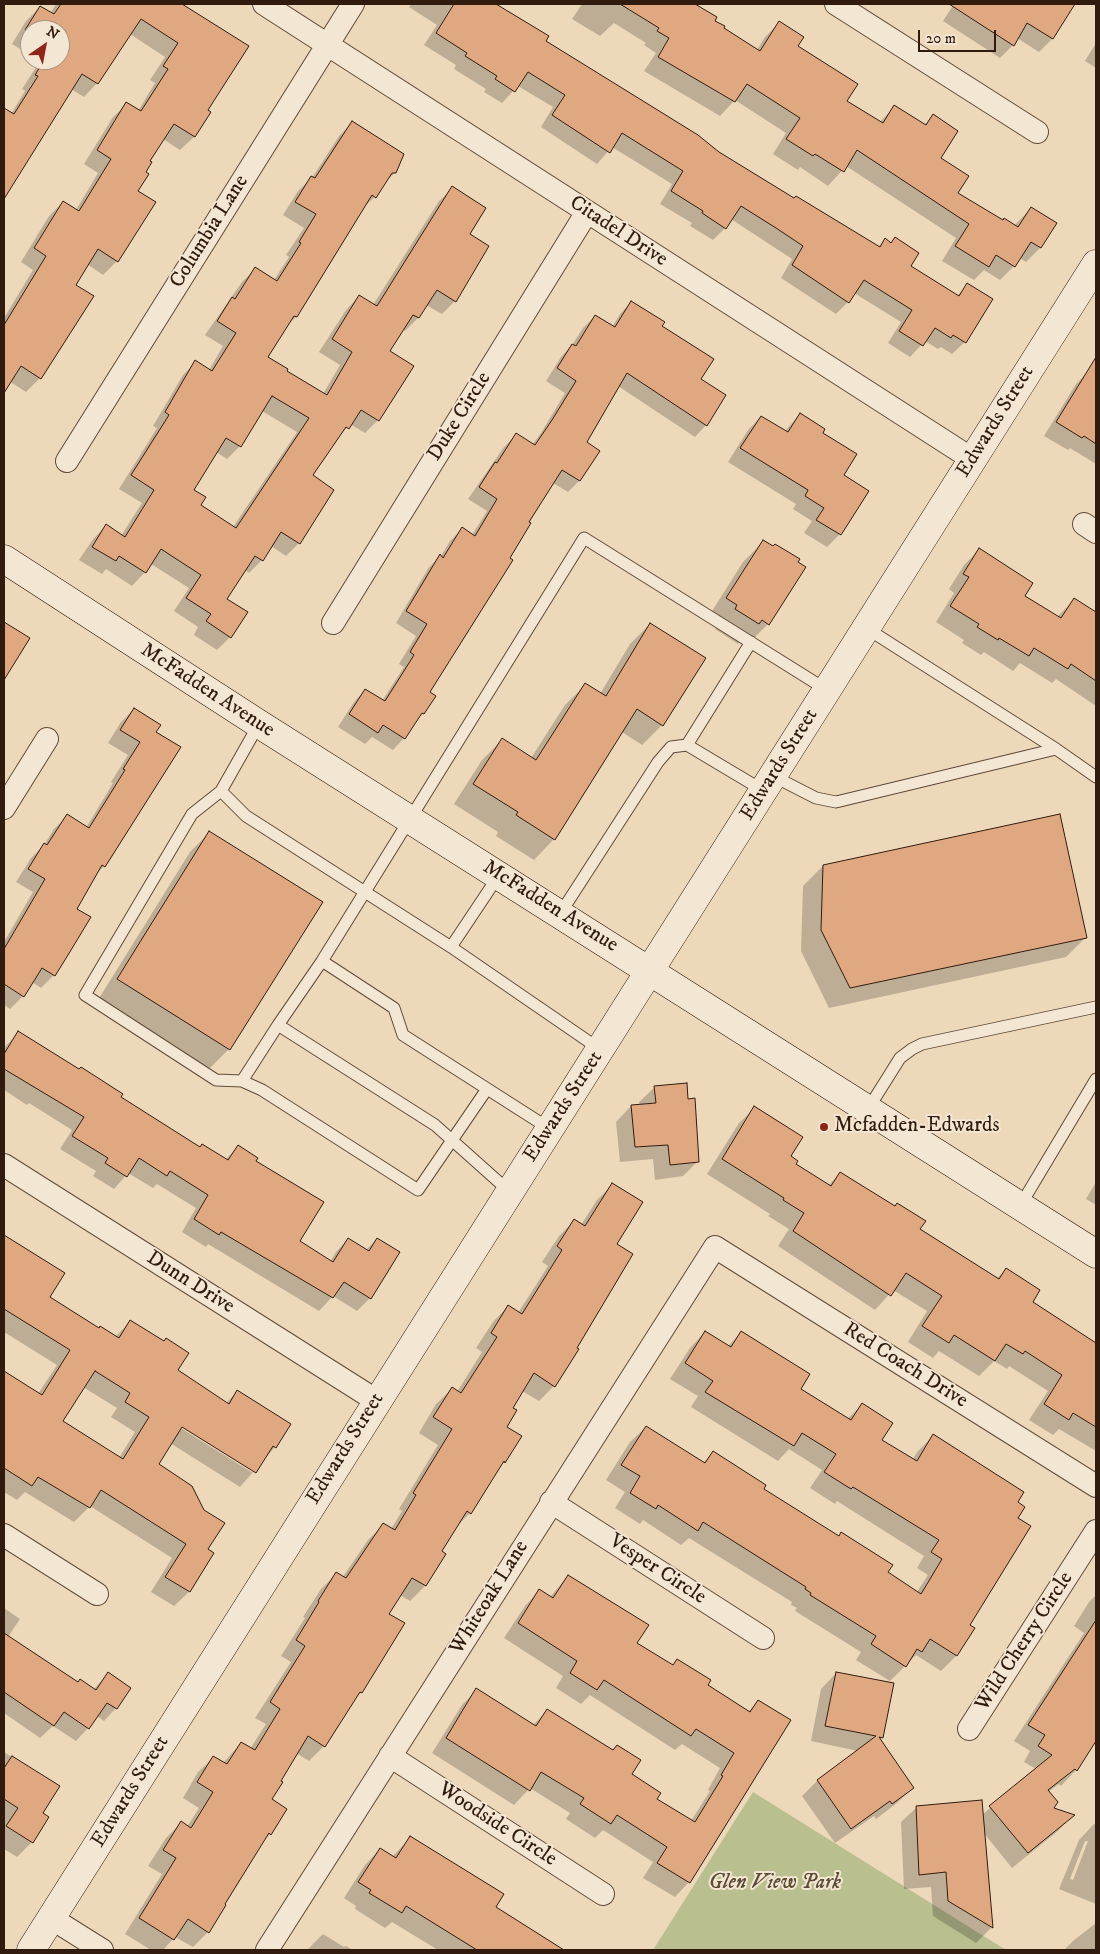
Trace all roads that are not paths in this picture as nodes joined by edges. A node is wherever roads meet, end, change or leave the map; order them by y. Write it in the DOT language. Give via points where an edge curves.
graph roads {
  1 [pos="264,4"];
  2 [pos="353,4"];
  3 [pos="836,4"];
  4 [pos="327,44"];
  5 [pos="1037,132"];
  6 [pos="587,212"];
  7 [pos="1096,264"];
  8 [pos="67,460"];
  9 [pos="972,460"];
  10 [pos="4,559"];
  11 [pos="333,623"];
  12 [pos="866,628"];
  13 [pos="751,642"];
  14 [pos="827,690"];
  15 [pos="259,724"];
  16 [pos="47,738"];
  17 [pos="687,745"];
  18 [pos="1056,749"];
  19 [pos="1096,777"];
  20 [pos="768,784"];
  21 [pos="221,791"];
  22 [pos="4,808"];
  23 [pos="409,818"];
  24 [pos="498,875"];
  25 [pos="364,890"];
  26 [pos="560,914"];
  27 [pos="451,947"];
  28 [pos="322,961"];
  29 [pos="651,971"];
  30 [pos="1096,1007"];
  31 [pos="278,1025"];
  32 [pos="601,1050"];
  33 [pos="1096,1079"];
  34 [pos="242,1081"];
  35 [pos="487,1089"];
  36 [pos="868,1109"];
  37 [pos="550,1129"];
  38 [pos="452,1140"];
  39 [pos="4,1165"];
  40 [pos="510,1192"];
  41 [pos="1020,1206"];
  42 [pos="714,1247"];
  43 [pos="1096,1254"];
  44 [pos="377,1401"];
  45 [pos="1096,1486"];
  46 [pos="551,1502"];
  47 [pos="1096,1531"];
  48 [pos="4,1535"];
  49 [pos="97,1594"];
  50 [pos="763,1638"];
  51 [pos="969,1729"];
  52 [pos="390,1756"];
  53 [pos="603,1894"];
  54 [pos="51,1918"];
  55 [pos="31,1950"];
  56 [pos="102,1950"];
  57 [pos="267,1950"];
  1 -- 4 [label="street, Citadel Drive"];
  2 -- 4 [label="street, Columbia Lane"];
  3 -- 5 [label="street"];
  4 -- 6 [label="street, Citadel Drive"];
  4 -- 8 [label="street, Columbia Lane"];
  6 -- 9 [label="street, Citadel Drive"];
  6 -- 11 [label="street, Duke Circle"];
  7 -- 9 [label="street, Edwards Street"];
  9 -- 12 [label="street, Edwards Street"];
  10 -- 15 [label="street, McFadden Avenue"];
  12 -- 14 [label="street, Edwards Street"];
  12 -- 18 [label="lane"];
  13 -- 14 [label="lane"];
  13 -- 17 [label="lane"];
  13 -- 23 [label="lane" via="584,538"];
  14 -- 20 [label="street, Edwards Street"];
  15 -- 21 [label="lane"];
  15 -- 23 [label="street, McFadden Avenue"];
  16 -- 22 [label="street"];
  17 -- 20 [label="lane"];
  17 -- 26 [label="lane" via="671,747 658,762"];
  18 -- 19 [label="lane"];
  18 -- 20 [label="lane" via="836,802"];
  20 -- 29 [label="street, Edwards Street"];
  21 -- 25 [label="lane" via="246,816"];
  21 -- 34 [label="lane" via="192,814 85,995 216,1080"];
  23 -- 24 [label="street, McFadden Avenue"];
  23 -- 25 [label="lane"];
  24 -- 26 [label="street, McFadden Avenue"];
  24 -- 27 [label="lane"];
  25 -- 27 [label="lane"];
  25 -- 28 [label="lane"];
  26 -- 29 [label="street, McFadden Avenue"];
  27 -- 32 [label="lane"];
  28 -- 31 [label="lane"];
  28 -- 35 [label="lane" via="394,1008 404,1034"];
  29 -- 32 [label="street, Edwards Street"];
  29 -- 36 [label="street, McFadden Avenue"];
  30 -- 36 [label="lane" via="922,1044 900,1058"];
  31 -- 34 [label="lane"];
  31 -- 38 [label="lane" via="435,1125"];
  32 -- 37 [label="street, Edwards Street"];
  33 -- 41 [label="lane"];
  34 -- 38 [label="lane" via="262,1090 418,1190"];
  35 -- 37 [label="lane"];
  35 -- 38 [label="lane"];
  36 -- 41 [label="street, McFadden Avenue"];
  37 -- 40 [label="street, Edwards Street"];
  38 -- 40 [label="lane"];
  39 -- 44 [label="street, Dunn Drive"];
  40 -- 44 [label="street, Edwards Street"];
  41 -- 43 [label="street, McFadden Avenue"];
  42 -- 45 [label="street, Red Coach Drive"];
  42 -- 46 [label="street, Whiteoak Lane"];
  44 -- 54 [label="street, Edwards Street"];
  46 -- 50 [label="street, Vesper Circle"];
  46 -- 52 [label="street, Whiteoak Lane"];
  47 -- 51 [label="street, Wild Cherry Circle"];
  48 -- 49 [label="street"];
  52 -- 53 [label="street, Woodside Circle"];
  52 -- 57 [label="street, Whiteoak Lane"];
  54 -- 55 [label="street, Edwards Street"];
  54 -- 56 [label="street"];
}
